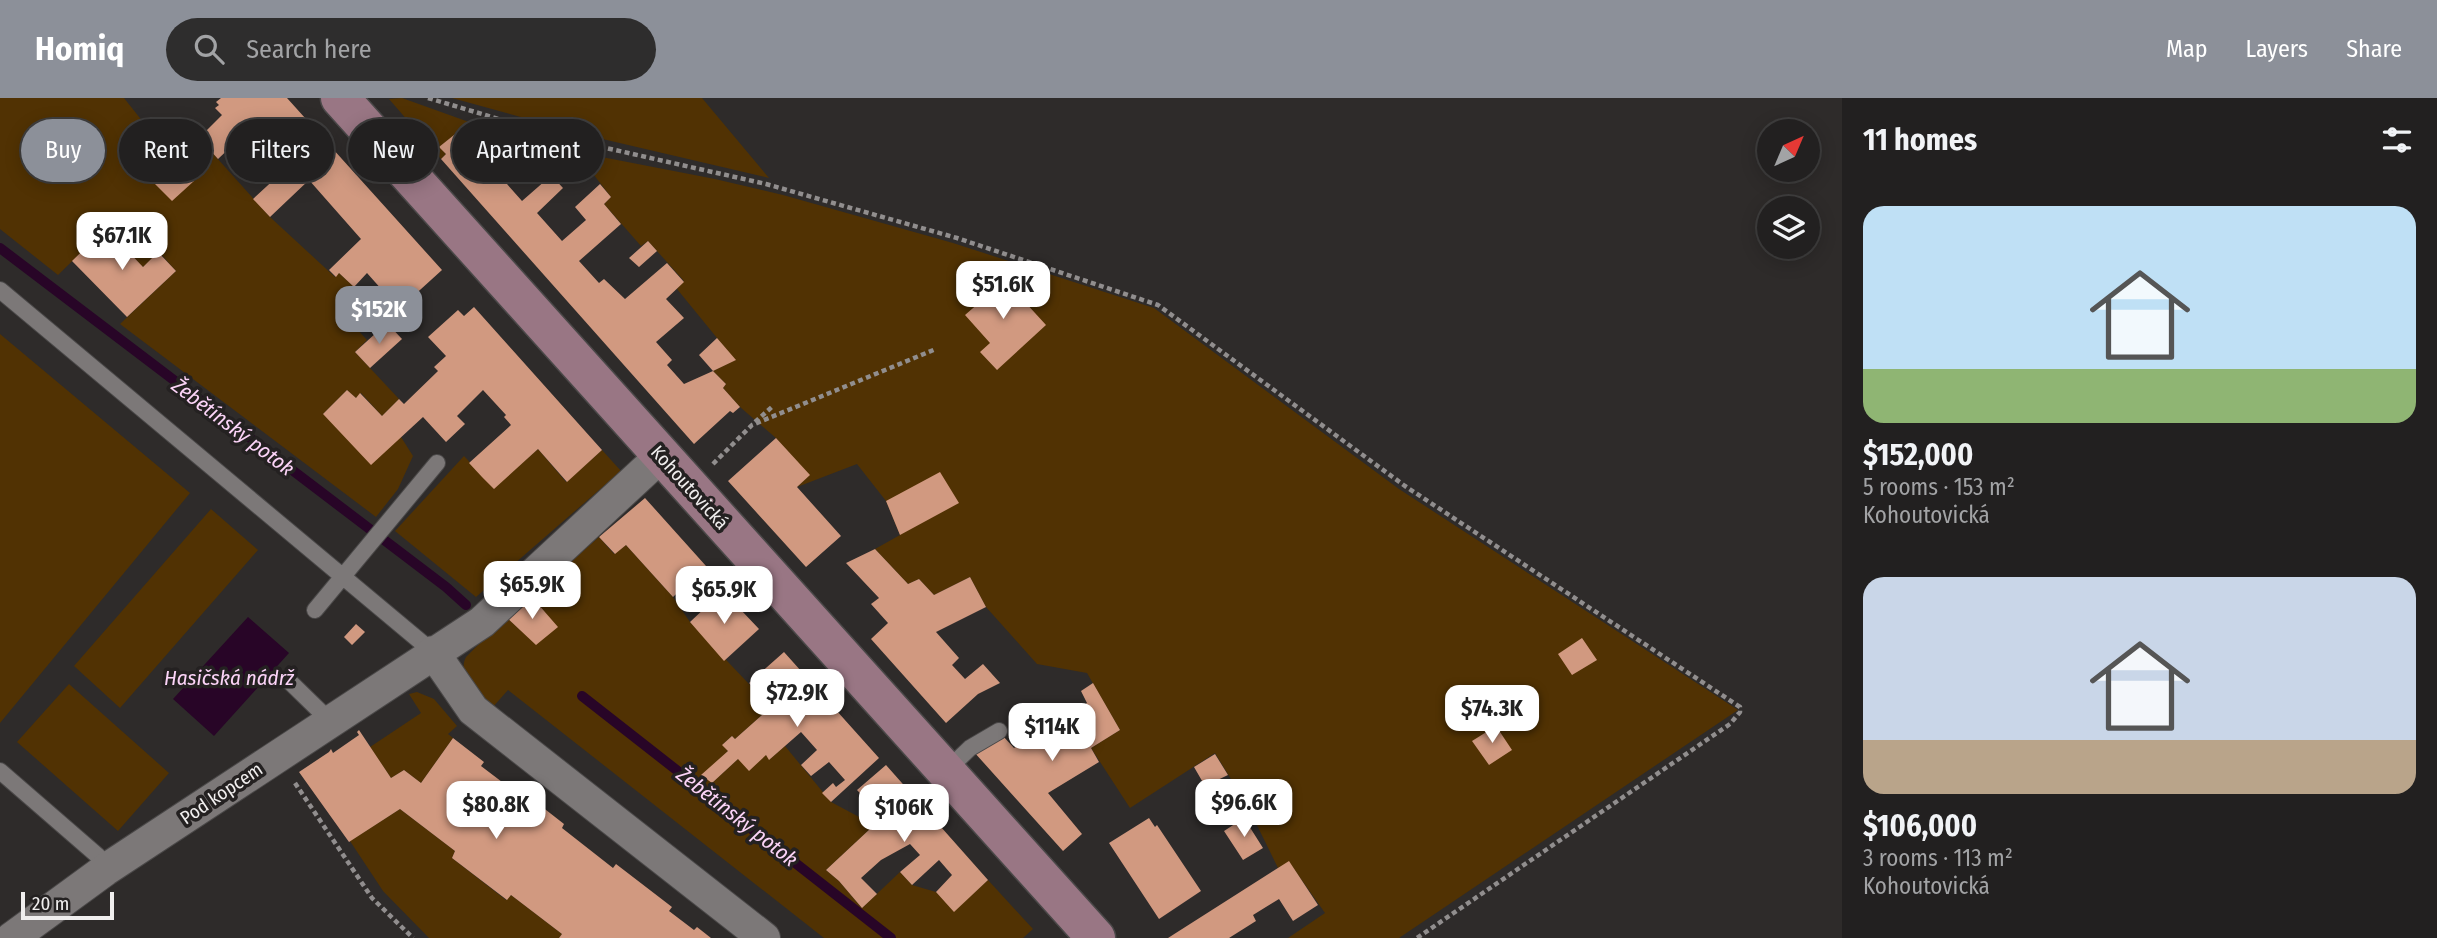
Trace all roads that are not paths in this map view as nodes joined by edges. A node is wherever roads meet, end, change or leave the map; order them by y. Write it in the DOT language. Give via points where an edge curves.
graph roads {
  1 [pos="340,98"];
  2 [pos="0,290"];
  3 [pos="662,456"];
  4 [pos="437,463"];
  5 [pos="343,577"];
  6 [pos="315,610"];
  7 [pos="433,652"];
  8 [pos="288,680"];
  9 [pos="330,721"];
  10 [pos="999,732"];
  11 [pos="0,771"];
  12 [pos="946,771"];
  13 [pos="105,870"];
  14 [pos="12,938"];
  15 [pos="764,938"];
  16 [pos="1096,938"];
  1 -- 3 [label="street, Kohoutovická"];
  2 -- 5 [label="lane"];
  3 -- 7 [label="street, Pod kopcem" via="482,622"];
  3 -- 12 [label="street, Kohoutovická"];
  4 -- 5 [label="lane"];
  5 -- 6 [label="lane"];
  5 -- 7 [label="lane"];
  7 -- 9 [label="street, Pod kopcem"];
  7 -- 15 [label="street" via="473,710"];
  8 -- 9 [label="lane"];
  9 -- 13 [label="street, Pod kopcem"];
  10 -- 12 [label="lane" via="970,748"];
  11 -- 13 [label="lane" via="98,856"];
  12 -- 16 [label="street, Kohoutovická"];
  13 -- 14 [label="street, Pod kopcem"];
}
